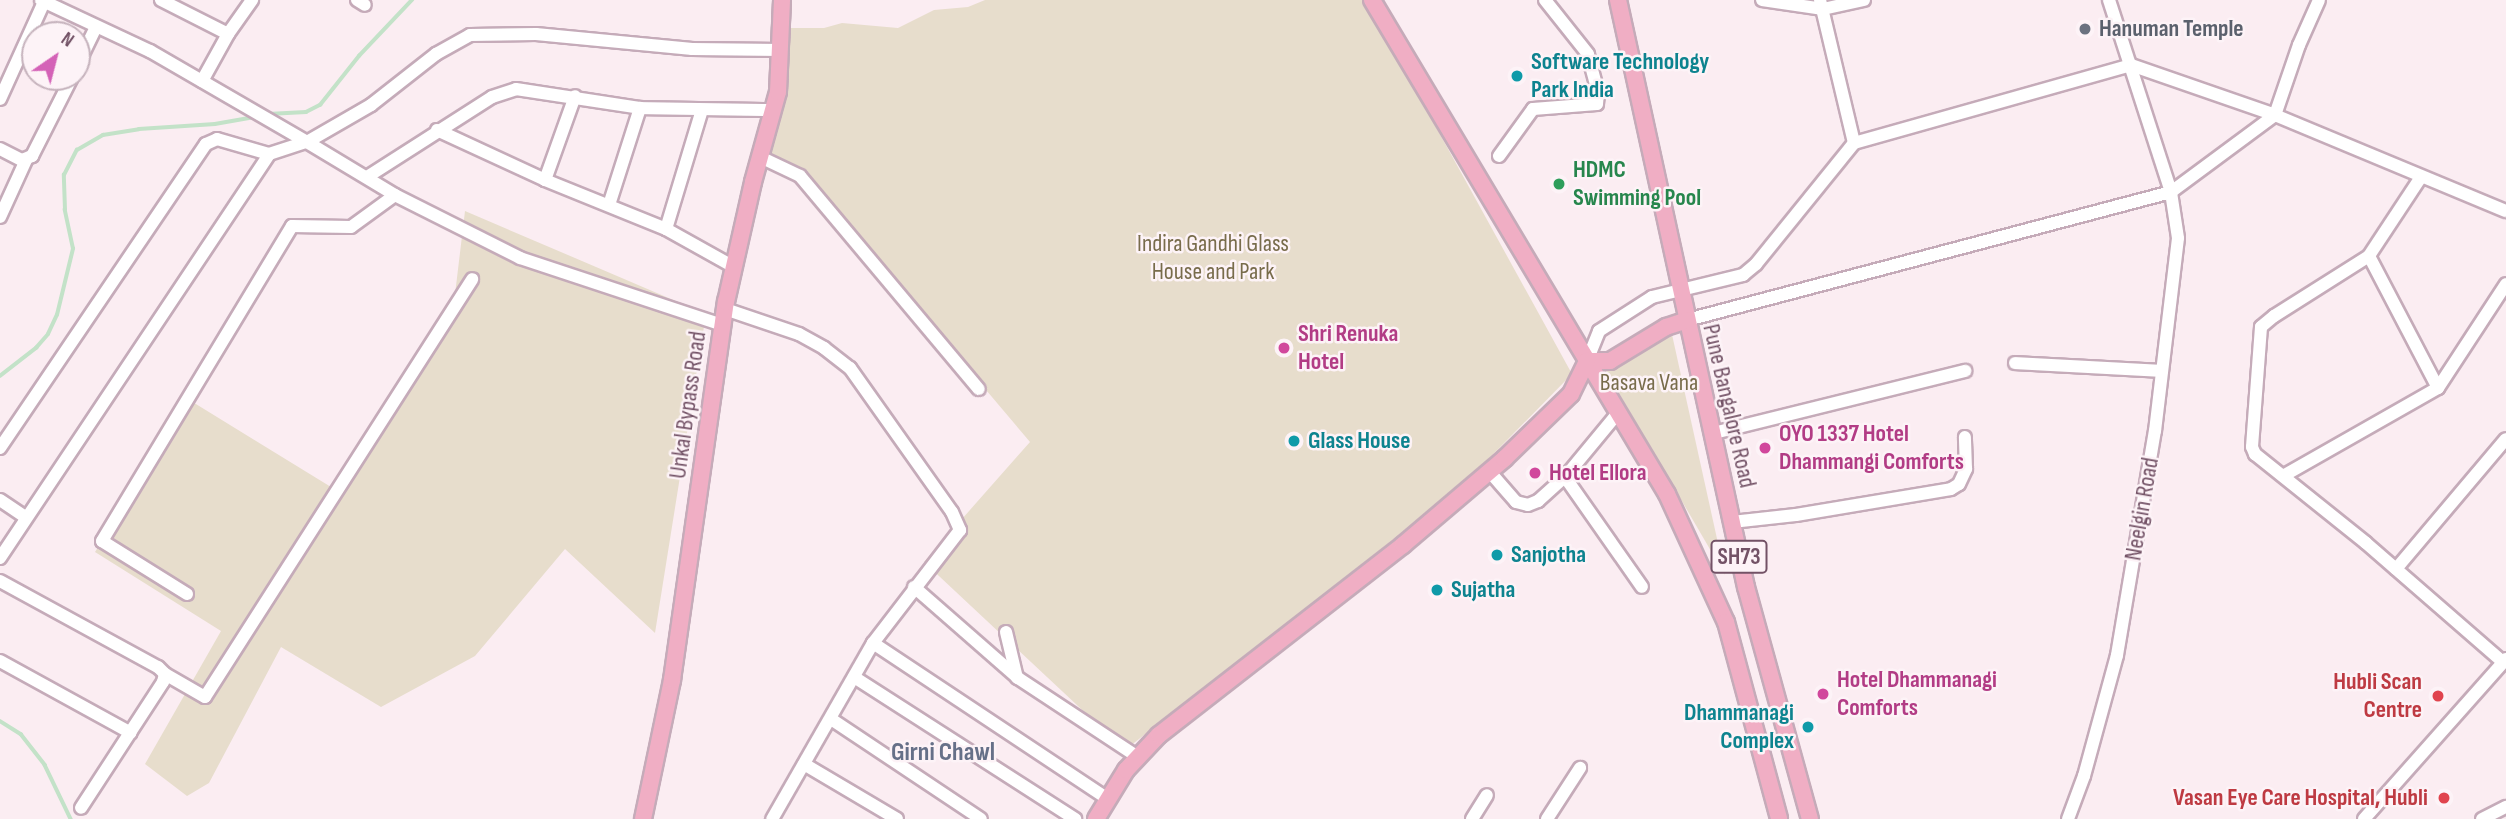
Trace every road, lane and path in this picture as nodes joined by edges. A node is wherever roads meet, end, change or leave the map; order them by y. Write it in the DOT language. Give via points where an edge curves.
graph roads {
  1 [pos="161,0"];
  2 [pos="251,0"];
  3 [pos="782,0"];
  4 [pos="1372,0"];
  5 [pos="1545,0"];
  6 [pos="1618,0"];
  7 [pos="1762,0"];
  8 [pos="1864,0"];
  9 [pos="2109,0"];
  10 [pos="2319,0"];
  11 [pos="43,1"];
  12 [pos="1822,4"];
  13 [pos="96,27"];
  14 [pos="228,34"];
  15 [pos="91,37"];
  16 [pos="781,50"];
  17 [pos="2131,65"];
  18 [pos="202,81"];
  19 [pos="65,91"];
  20 [pos="575,96"];
  21 [pos="0,99"];
  22 [pos="640,108"];
  23 [pos="702,110"];
  24 [pos="774,110"];
  25 [pos="2275,115"];
  26 [pos="437,130"];
  27 [pos="307,142"];
  28 [pos="1854,142"];
  29 [pos="0,149"];
  30 [pos="269,154"];
  31 [pos="1499,156"];
  32 [pos="760,158"];
  33 [pos="26,160"];
  34 [pos="367,177"];
  35 [pos="2421,177"];
  36 [pos="545,180"];
  37 [pos="2171,192"];
  38 [pos="395,194"];
  39 [pos="609,205"];
  40 [pos="2506,211"];
  41 [pos="0,217"];
  42 [pos="666,229"];
  43 [pos="2369,256"];
  44 [pos="734,267"];
  45 [pos="472,279"];
  46 [pos="2506,284"];
  47 [pos="1682,292"];
  48 [pos="724,317"];
  49 [pos="1687,320"];
  50 [pos="1587,361"];
  51 [pos="2015,363"];
  52 [pos="1965,371"];
  53 [pos="2162,371"];
  54 [pos="2438,388"];
  55 [pos="979,389"];
  56 [pos="1618,414"];
  57 [pos="1714,433"];
  58 [pos="1965,437"];
  59 [pos="2506,439"];
  60 [pos="0,448"];
  61 [pos="1489,471"];
  62 [pos="2283,476"];
  63 [pos="1565,477"];
  64 [pos="0,500"];
  65 [pos="25,517"];
  66 [pos="1732,522"];
  67 [pos="0,558"];
  68 [pos="2396,569"];
  69 [pos="0,581"];
  70 [pos="1643,586"];
  71 [pos="914,587"];
  72 [pos="187,594"];
  73 [pos="1006,632"];
  74 [pos="873,643"];
  75 [pos="2504,660"];
  76 [pos="0,661"];
  77 [pos="164,674"];
  78 [pos="854,677"];
  79 [pos="1018,678"];
  80 [pos="831,719"];
  81 [pos="131,733"];
  82 [pos="1138,757"];
  83 [pos="804,764"];
  84 [pos="1580,768"];
  85 [pos="1487,795"];
  86 [pos="1108,799"];
  87 [pos="2506,807"];
  88 [pos="81,808"];
  89 [pos="643,819"];
  90 [pos="772,819"];
  91 [pos="897,819"];
  92 [pos="981,819"];
  93 [pos="1075,819"];
  94 [pos="1096,819"];
  95 [pos="1472,819"];
  96 [pos="1548,819"];
  97 [pos="1779,819"];
  98 [pos="1810,819"];
  99 [pos="2068,819"];
  100 [pos="2364,819"];
  101 [pos="2482,819"];
  1 -- 14 [label="street"];
  2 -- 14 [label="street"];
  3 -- 16 [label="main road, Unkal Bypass Road"];
  4 -- 50 [label="main road, SH73"];
  5 -- 31 [label="street" via="1588,54 1597,104 1533,109"];
  6 -- 47 [label="main road, Pune Bangalore Road / SH73"];
  7 -- 12 [label="street"];
  8 -- 12 [label="street"];
  9 -- 17 [label="street, Neelgin Road"];
  10 -- 25 [label="street"];
  11 -- 13 [label="street"];
  11 -- 21 [label="street"];
  12 -- 28 [label="street"];
  13 -- 15 [label="street"];
  13 -- 18 [label="street"];
  14 -- 18 [label="street"];
  16 -- 24 [label="main road, Unkal Bypass Road"];
  16 -- 27 [label="street" via="692,49 536,34 470,35 436,54 371,105"];
  17 -- 25 [label="street"];
  17 -- 28 [label="street"];
  17 -- 37 [label="street, Neelgin Road"];
  18 -- 27 [label="street"];
  19 -- 33 [label="street" via="38,147"];
  20 -- 22 [label="street"];
  20 -- 26 [label="street" via="506,91"];
  20 -- 36 [label="street"];
  22 -- 23 [label="street"];
  22 -- 39 [label="street"];
  23 -- 24 [label="street"];
  23 -- 42 [label="street"];
  24 -- 32 [label="main road, Unkal Bypass Road"];
  25 -- 35 [label="street"];
  25 -- 37 [label="street"];
  26 -- 34 [label="street"];
  26 -- 36 [label="street"];
  27 -- 30 [label="street"];
  27 -- 34 [label="street"];
  28 -- 47 [label="street" via="1756,264 1743,275"];
  29 -- 33 [label="street"];
  30 -- 60 [label="street" via="221,139 209,141"];
  30 -- 65 [label="street"];
  32 -- 44 [label="main road, Unkal Bypass Road"];
  32 -- 55 [label="street" via="800,176"];
  33 -- 41 [label="street"];
  34 -- 38 [label="street"];
  35 -- 40 [label="street"];
  35 -- 43 [label="street"];
  36 -- 39 [label="street"];
  37 -- 49 [label="street"];
  37 -- 53 [label="street, Neelgin Road" via="2178,238"];
  38 -- 48 [label="street" via="520,258"];
  38 -- 72 [label="street" via="351,227 292,226 102,541"];
  39 -- 42 [label="street"];
  42 -- 44 [label="street"];
  43 -- 54 [label="street"];
  43 -- 62 [label="street" via="2261,327 2252,447"];
  44 -- 48 [label="main road, Unkal Bypass Road"];
  45 -- 77 [label="street" via="205,697"];
  46 -- 54 [label="street"];
  47 -- 49 [label="main road, Pune Bangalore Road / SH73"];
  47 -- 50 [label="street" via="1653,298 1599,331"];
  48 -- 71 [label="street" via="799,334 850,368 952,512 960,530"];
  48 -- 89 [label="main road, Unkal Bypass Road" via="672,680"];
  49 -- 50 [label="main road" via="1666,327 1610,361"];
  49 -- 57 [label="main road, Pune Bangalore Road / SH73"];
  50 -- 56 [label="main road, SH73"];
  50 -- 61 [label="main road" via="1571,394"];
  51 -- 53 [label="street"];
  52 -- 57 [label="street"];
  53 -- 99 [label="street, Neelgin Road" via="2117,656"];
  54 -- 62 [label="street"];
  56 -- 63 [label="street"];
  56 -- 97 [label="main road, SH73" via="1667,494 1723,612"];
  57 -- 66 [label="main road, Pune Bangalore Road / SH73"];
  58 -- 66 [label="street" via="1966,469 1951,489"];
  59 -- 68 [label="street"];
  61 -- 63 [label="street" via="1516,502 1528,505"];
  61 -- 82 [label="main road" via="1403,545 1159,735"];
  62 -- 68 [label="street"];
  63 -- 70 [label="street"];
  64 -- 65 [label="street"];
  65 -- 67 [label="street"];
  66 -- 98 [label="main road, Pune Bangalore Road / SH73"];
  68 -- 75 [label="street"];
  69 -- 77 [label="street"];
  71 -- 74 [label="street"];
  71 -- 79 [label="street"];
  73 -- 79 [label="street"];
  74 -- 78 [label="street"];
  74 -- 86 [label="street"];
  75 -- 100 [label="street"];
  76 -- 81 [label="street"];
  77 -- 81 [label="street"];
  78 -- 80 [label="street"];
  78 -- 93 [label="street"];
  79 -- 82 [label="street"];
  80 -- 83 [label="street"];
  80 -- 92 [label="street"];
  81 -- 88 [label="street"];
  82 -- 86 [label="main road"];
  83 -- 90 [label="street"];
  83 -- 91 [label="street"];
  84 -- 96 [label="street"];
  85 -- 95 [label="street"];
  86 -- 94 [label="main road"];
  87 -- 101 [label="street"];
}
